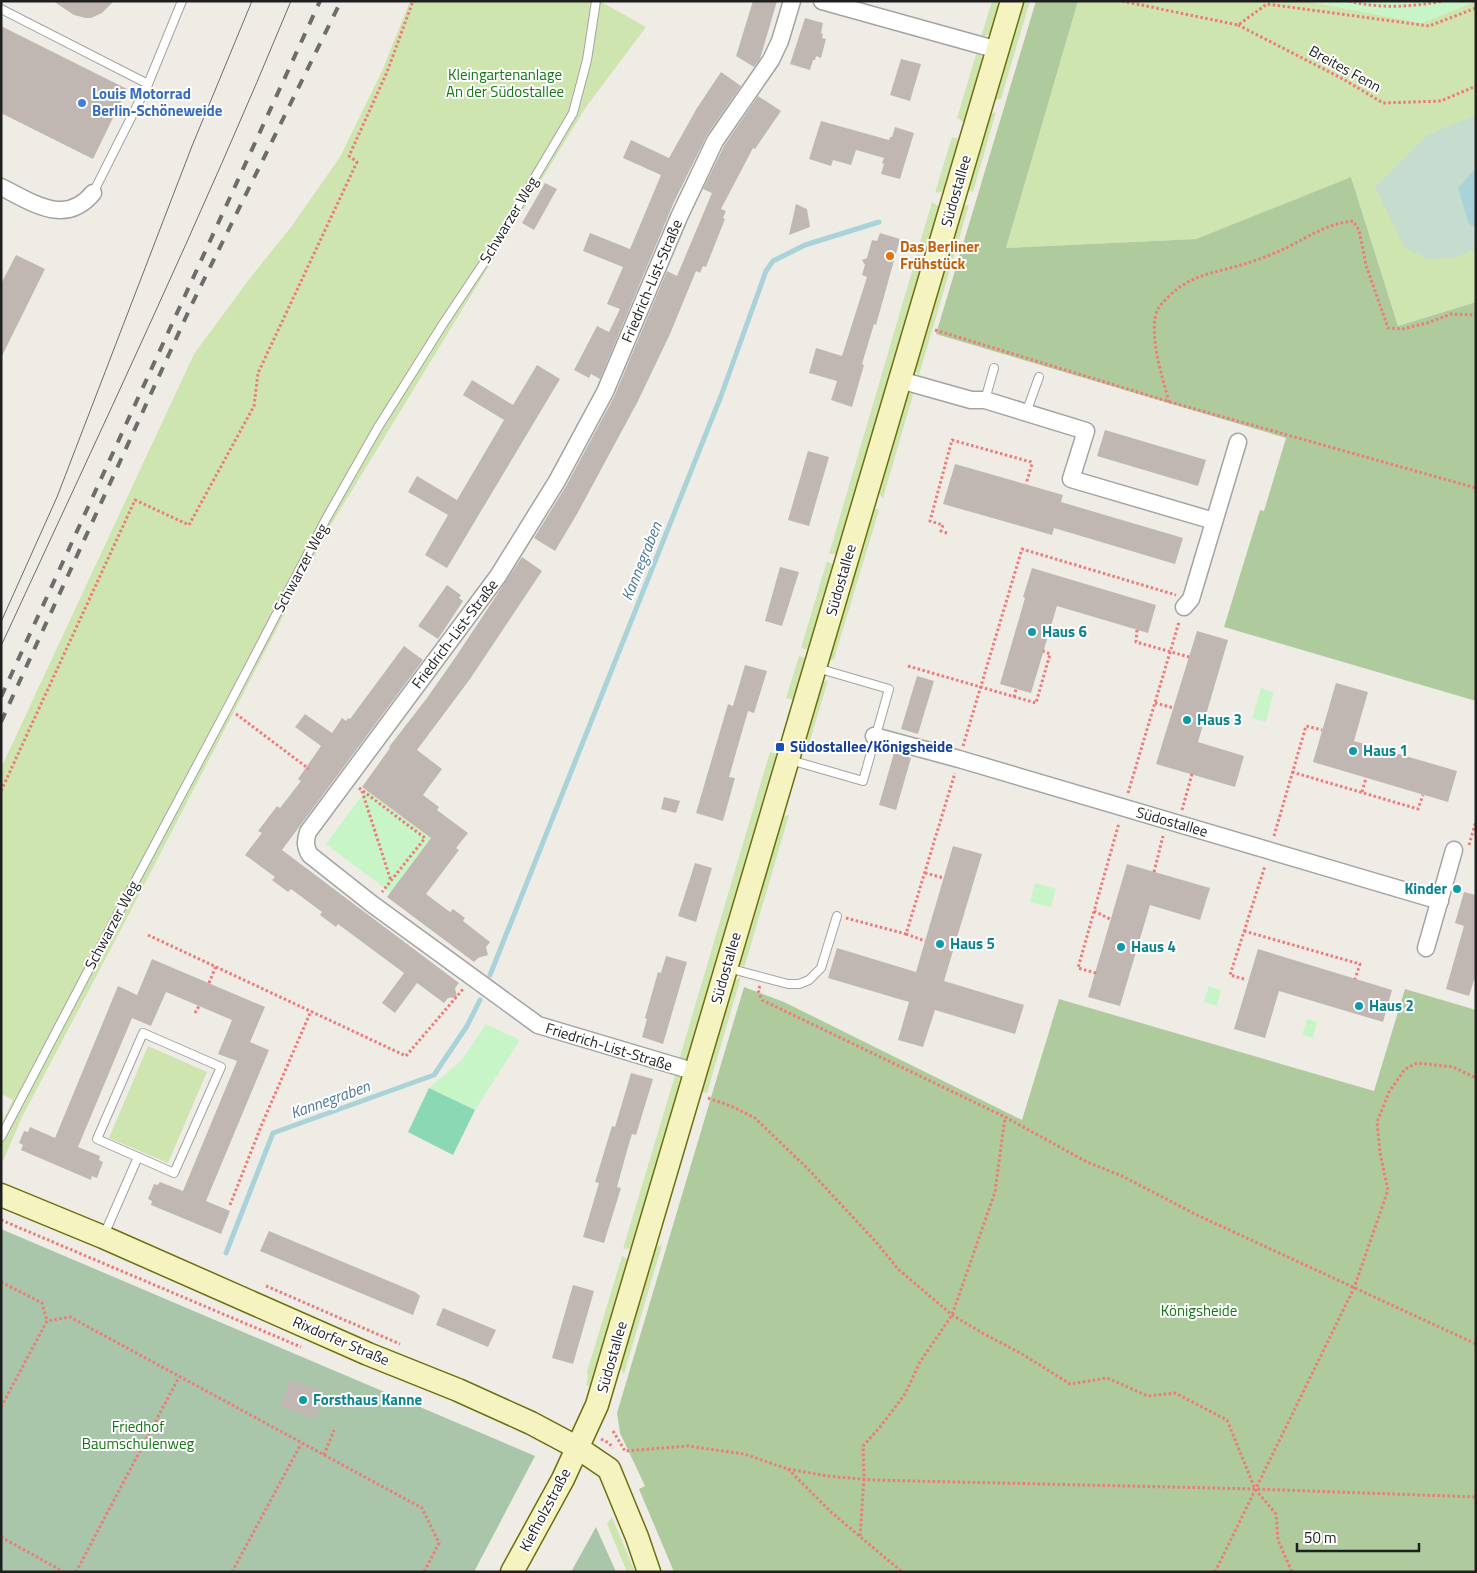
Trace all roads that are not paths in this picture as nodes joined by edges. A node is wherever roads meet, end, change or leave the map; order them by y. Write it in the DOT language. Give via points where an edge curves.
graph roads {
  1 [pos="182,1"];
  2 [pos="596,1"];
  3 [pos="792,1"];
  4 [pos="822,1"];
  5 [pos="1012,1"];
  6 [pos="1,9"];
  7 [pos="998,50"];
  8 [pos="148,84"];
  9 [pos="1,187"];
  10 [pos="93,193"];
  11 [pos="994,368"];
  12 [pos="1038,377"];
  13 [pos="900,380"];
  14 [pos="985,400"];
  15 [pos="1026,413"];
  16 [pos="1238,442"];
  17 [pos="1214,521"];
  18 [pos="1187,603"];
  19 [pos="815,667"];
  20 [pos="874,736"];
  21 [pos="788,759"];
  22 [pos="1454,850"];
  23 [pos="1440,901"];
  24 [pos="837,916"];
  25 [pos="1426,948"];
  26 [pos="726,968"];
  27 [pos="696,1072"];
  28 [pos="1,1138"];
  29 [pos="138,1157"];
  30 [pos="1,1195"];
  31 [pos="103,1237"];
  32 [pos="578,1448"];
  33 [pos="638,1537"];
  34 [pos="512,1572"];
  35 [pos="649,1572"];
  36 [pos="658,1572"];
  1 -- 8 [label="lane"];
  2 -- 28 [label="lane, Schwarzer Weg" via="587,60 573,113 489,255 377,429 326,519"];
  3 -- 27 [label="street, Friedrich-List-Straße" via="772,60 714,141 605,392 557,481 498,576 308,832 306,844 310,855 372,904 538,1025"];
  4 -- 7 [label="street"];
  5 -- 7 [label="street, Südostallee"];
  6 -- 8 [label="lane"];
  7 -- 13 [label="street, Südostallee"];
  8 -- 10 [label="lane"];
  9 -- 10 [label="street" via="38,206 54,210 79,205"];
  11 -- 14 [label="lane"];
  12 -- 15 [label="lane"];
  13 -- 14 [label="street" via="971,400"];
  13 -- 19 [label="street, Südostallee"];
  14 -- 15 [label="street"];
  15 -- 17 [label="street" via="1086,430 1071,479"];
  16 -- 17 [label="street"];
  17 -- 18 [label="street"];
  19 -- 20 [label="lane" via="889,689"];
  19 -- 21 [label="street, Südostallee"];
  20 -- 21 [label="lane" via="863,781"];
  20 -- 23 [label="street, Südostallee"];
  21 -- 26 [label="street, Südostallee"];
  22 -- 23 [label="street"];
  23 -- 25 [label="street"];
  24 -- 26 [label="lane" via="821,968 809,980 788,984"];
  26 -- 27 [label="street, Südostallee"];
  27 -- 32 [label="street, Südostallee" via="597,1405"];
  29 -- 29 [label="lane" via="97,1139 143,1033 220,1067 174,1173"];
  29 -- 31 [label="lane"];
  30 -- 31 [label="street, Rixdorfer Straße"];
  31 -- 32 [label="street, Rixdorfer Straße" via="368,1354 458,1390"];
  32 -- 33 [label="street" via="609,1469"];
  32 -- 34 [label="street, Kiefholzstraße"];
  33 -- 35 [label="street"];
  33 -- 36 [label="street"];
}
